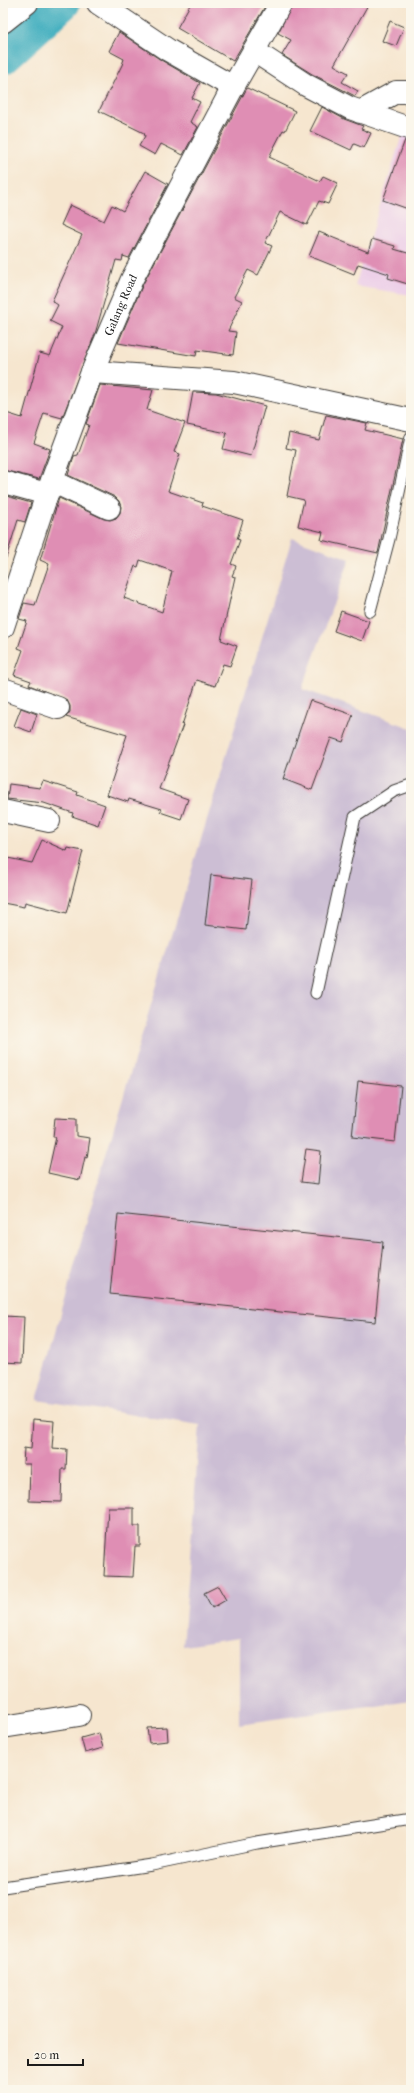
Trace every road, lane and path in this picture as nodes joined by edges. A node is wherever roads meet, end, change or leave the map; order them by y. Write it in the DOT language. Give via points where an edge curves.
graph roads {
  1 [pos="27,3"];
  2 [pos="281,3"];
  3 [pos="101,5"];
  4 [pos="3,22"];
  5 [pos="254,50"];
  6 [pos="233,87"];
  7 [pos="411,92"];
  8 [pos="360,112"];
  9 [pos="411,129"];
  10 [pos="92,372"];
  11 [pos="411,420"];
  12 [pos="411,436"];
  13 [pos="3,482"];
  14 [pos="50,487"];
  15 [pos="109,508"];
  16 [pos="370,611"];
  17 [pos="3,627"];
  18 [pos="3,689"];
  19 [pos="58,708"];
  20 [pos="411,785"];
  21 [pos="3,811"];
  22 [pos="49,821"];
  23 [pos="316,993"];
  24 [pos="79,1715"];
  25 [pos="3,1727"];
  26 [pos="411,1819"];
  27 [pos="3,1887"];
  1 -- 4 [label="street"];
  2 -- 5 [label="street, Galang Road"];
  3 -- 6 [label="street" via="168,50"];
  5 -- 6 [label="street, Galang Road"];
  5 -- 8 [label="street" via="306,85"];
  6 -- 10 [label="street, Galang Road" via="132,279"];
  7 -- 8 [label="street" via="396,92"];
  8 -- 9 [label="street"];
  10 -- 11 [label="street" via="234,382"];
  10 -- 14 [label="street, Galang Road"];
  12 -- 16 [label="lane" via="389,540"];
  13 -- 14 [label="street"];
  14 -- 15 [label="street"];
  14 -- 17 [label="street, Galang Road"];
  18 -- 19 [label="street"];
  20 -- 23 [label="lane" via="394,791 355,817"];
  21 -- 22 [label="street"];
  24 -- 25 [label="street"];
  26 -- 27 [label="lane" via="257,1843 152,1865"];
}
